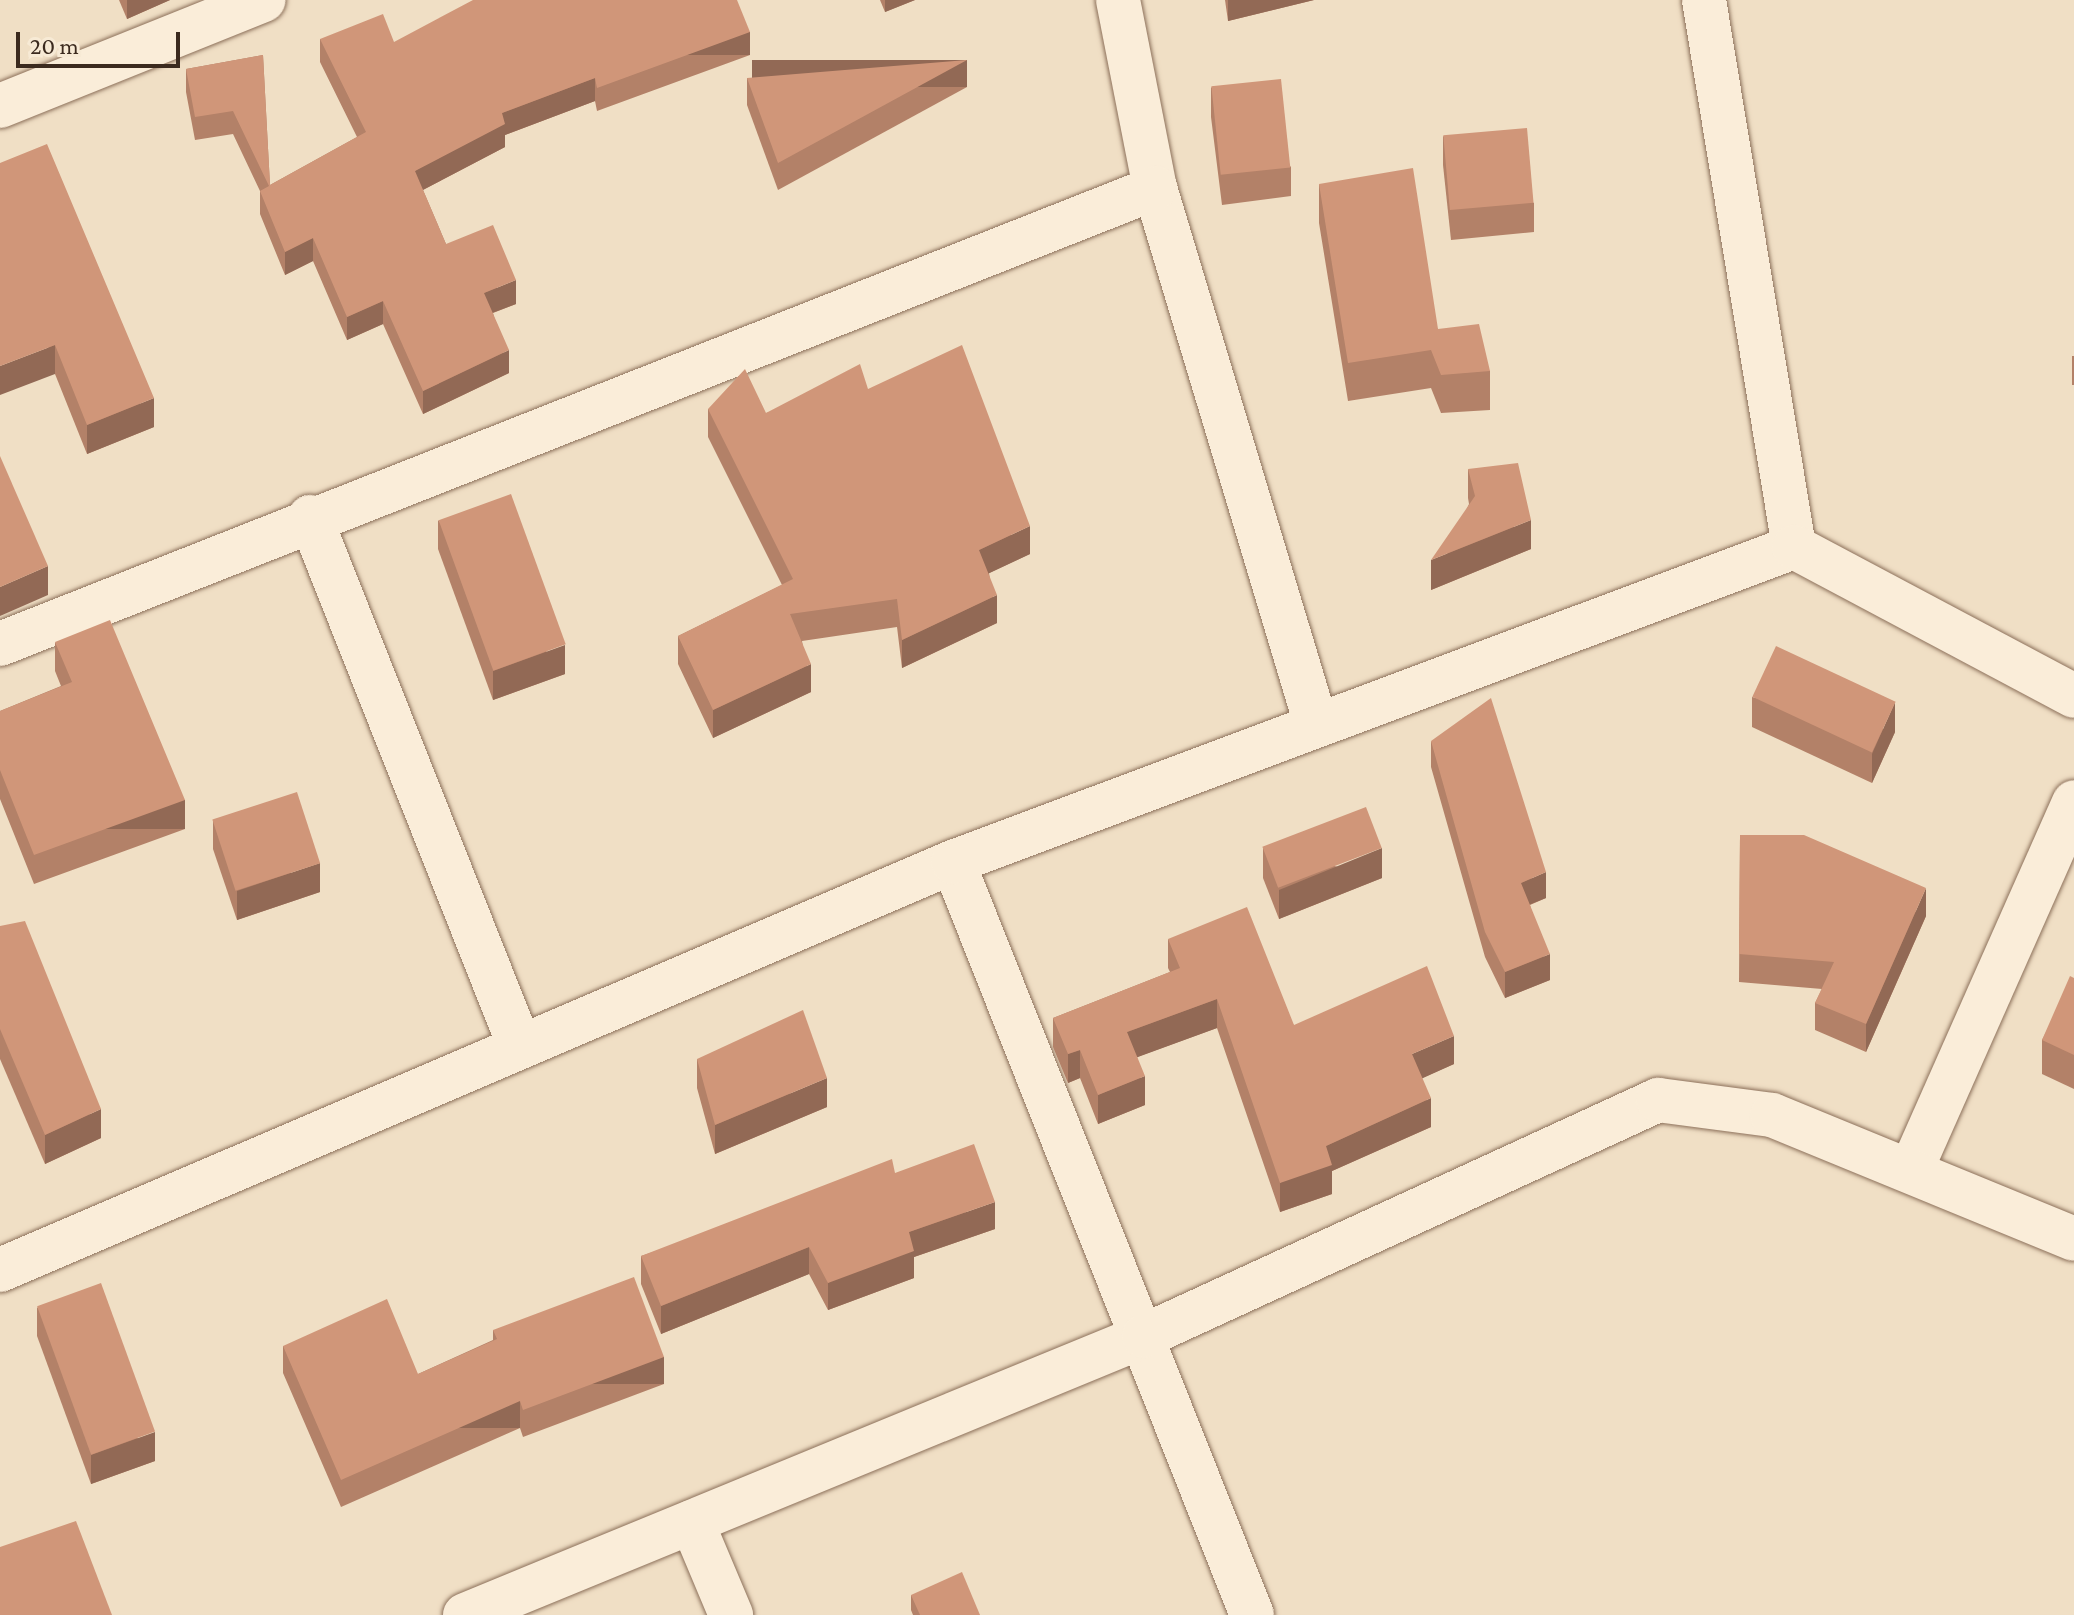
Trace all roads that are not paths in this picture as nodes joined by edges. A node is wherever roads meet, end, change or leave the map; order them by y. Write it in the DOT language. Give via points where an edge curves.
graph roads {
  1 [pos="264,0"];
  2 [pos="1118,0"];
  3 [pos="1704,0"];
  4 [pos="0,106"];
  5 [pos="1155,188"];
  6 [pos="310,517"];
  7 [pos="1794,547"];
  8 [pos="0,644"];
  9 [pos="2074,696"];
  10 [pos="1315,721"];
  11 [pos="2074,802"];
  12 [pos="953,862"];
  13 [pos="520,1047"];
  14 [pos="1912,1168"];
  15 [pos="2074,1239"];
  16 [pos="0,1270"];
  17 [pos="1144,1336"];
  18 [pos="692,1522"];
  19 [pos="465,1615"];
  20 [pos="731,1615"];
  21 [pos="1252,1615"];
  1 -- 4 [label="street"];
  2 -- 5 [label="street"];
  3 -- 7 [label="street"];
  5 -- 6 [label="street"];
  5 -- 10 [label="street"];
  6 -- 8 [label="street"];
  6 -- 13 [label="street"];
  7 -- 9 [label="street"];
  7 -- 10 [label="street"];
  10 -- 12 [label="street"];
  11 -- 14 [label="street"];
  12 -- 13 [label="street"];
  12 -- 17 [label="street"];
  13 -- 16 [label="street"];
  14 -- 15 [label="street"];
  14 -- 17 [label="street" via="1772,1115 1658,1100"];
  17 -- 18 [label="street"];
  17 -- 21 [label="street"];
  18 -- 19 [label="street"];
  18 -- 20 [label="street"];
}
